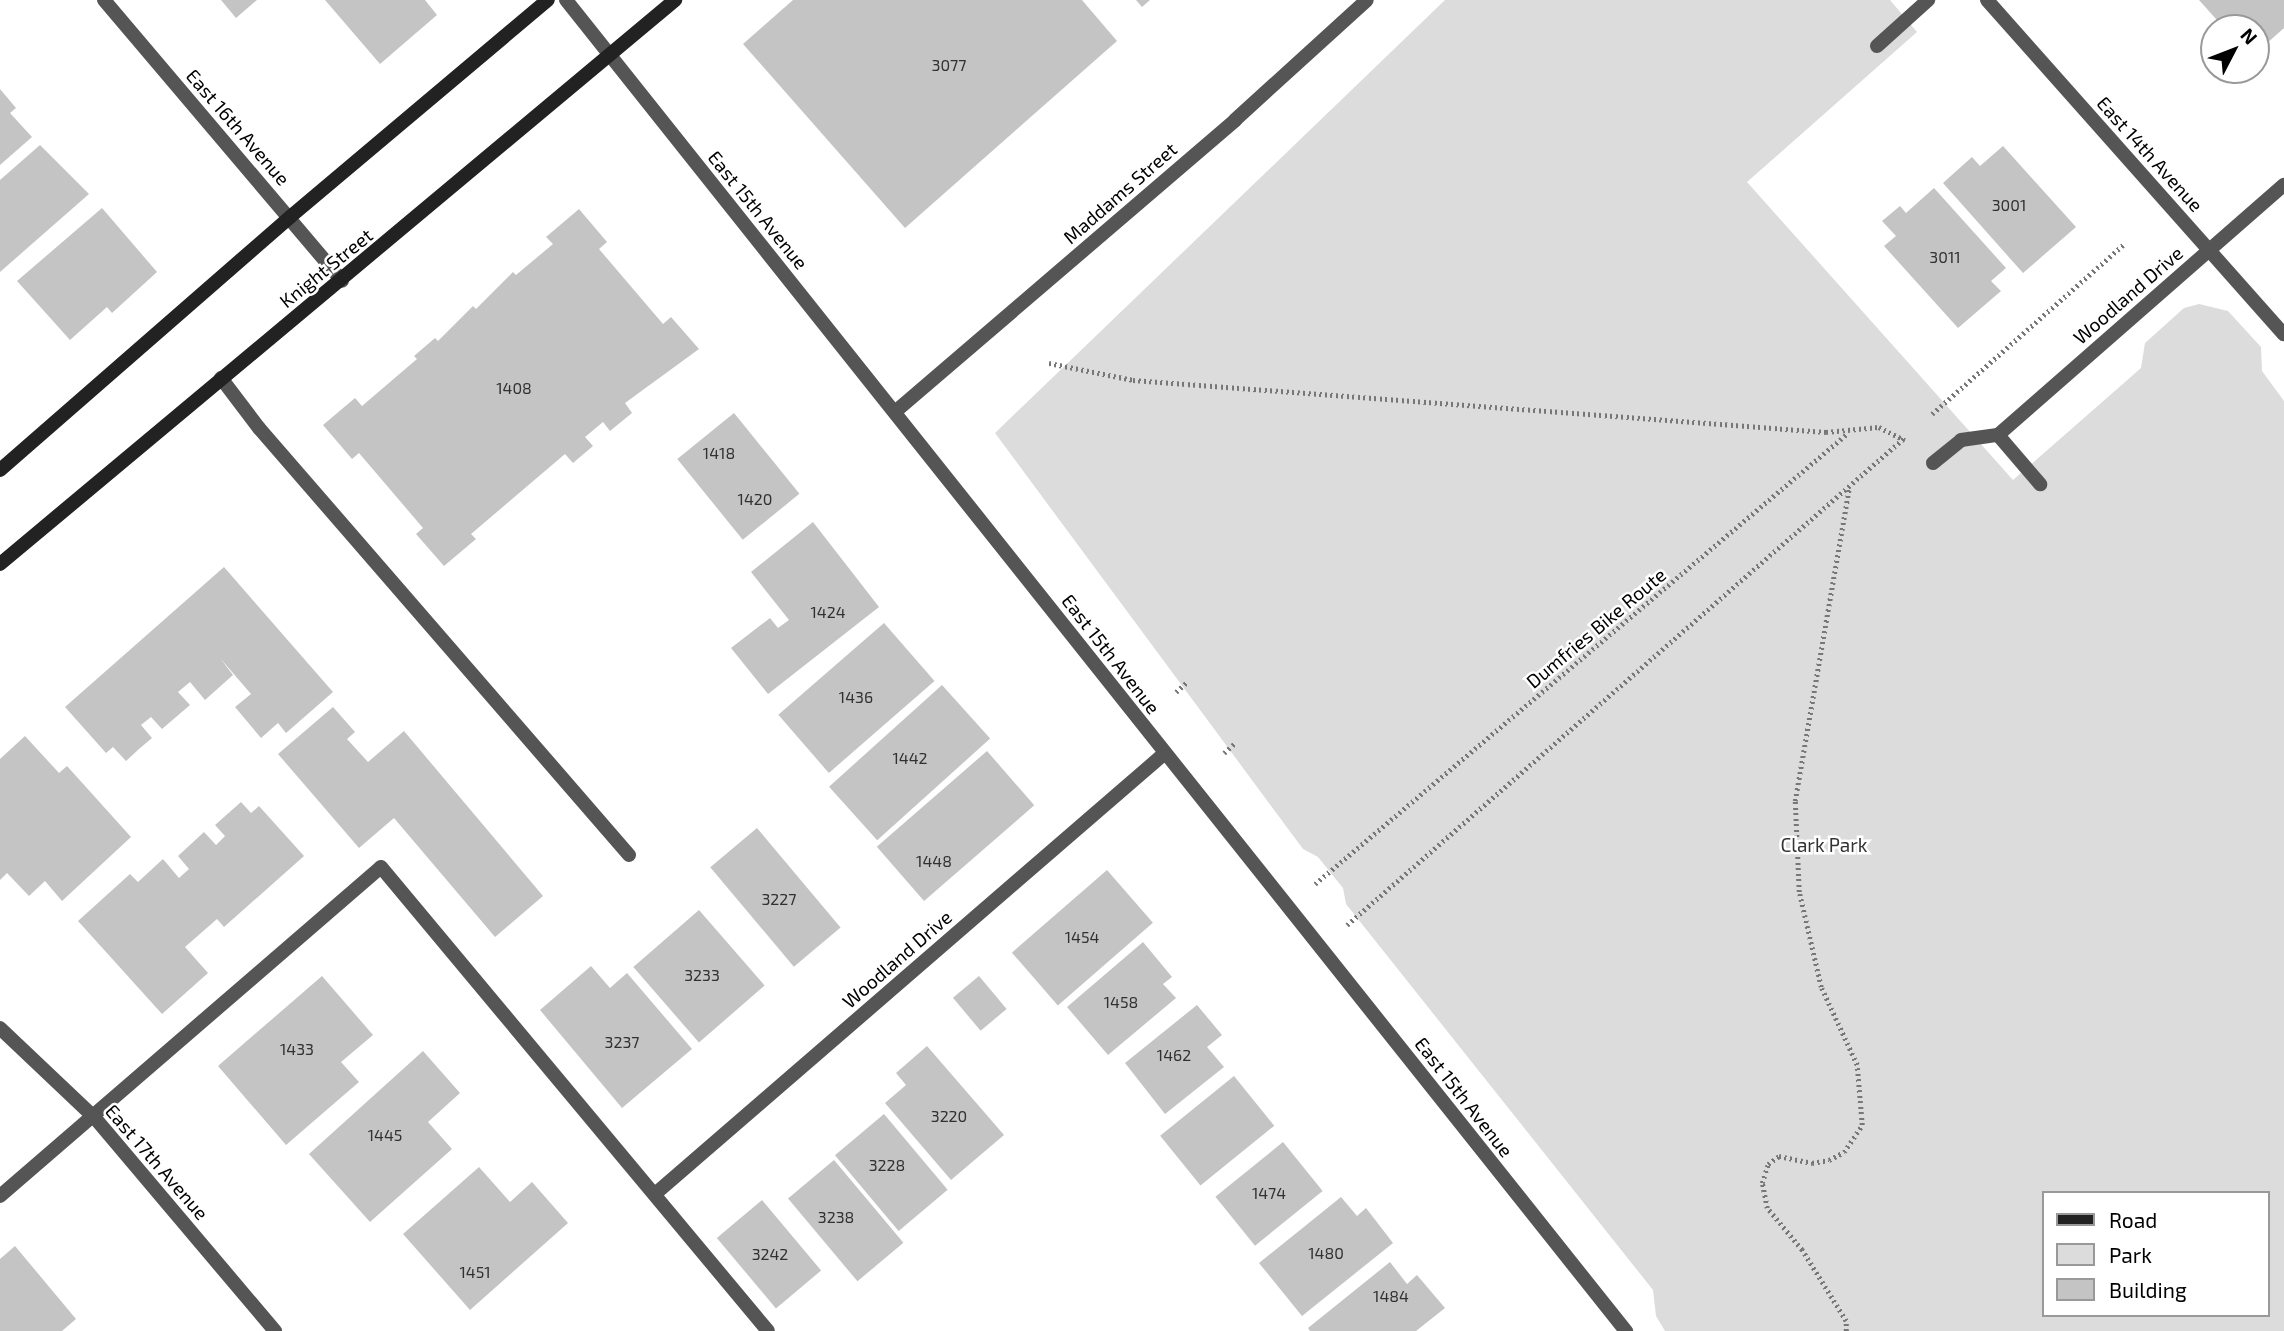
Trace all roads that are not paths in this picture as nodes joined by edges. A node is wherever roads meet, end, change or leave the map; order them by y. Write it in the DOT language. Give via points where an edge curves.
graph roads {
  1 [pos="104,0"];
  2 [pos="548,0"];
  3 [pos="566,0"];
  4 [pos="675,0"];
  5 [pos="1367,0"];
  6 [pos="1928,0"];
  7 [pos="1987,0"];
  8 [pos="1878,46"];
  9 [pos="609,56"];
  10 [pos="2284,185"];
  11 [pos="290,217"];
  12 [pos="2209,249"];
  13 [pos="342,281"];
  14 [pos="2284,334"];
  15 [pos="221,378"];
  16 [pos="895,411"];
  17 [pos="1998,435"];
  18 [pos="1933,463"];
  19 [pos="0,470"];
  20 [pos="2040,484"];
  21 [pos="0,564"];
  22 [pos="1165,753"];
  23 [pos="629,855"];
  24 [pos="0,1028"];
  25 [pos="95,1118"];
  26 [pos="655,1194"];
  27 [pos="0,1196"];
  28 [pos="275,1331"];
  29 [pos="768,1331"];
  30 [pos="1626,1331"];
  1 -- 11 [label="street, East 16th Avenue"];
  2 -- 11 [label="main road"];
  3 -- 9 [label="street, East 15th Avenue"];
  4 -- 9 [label="main road, Knight Street"];
  5 -- 16 [label="street, Maddams Street"];
  6 -- 8 [label="street"];
  7 -- 12 [label="street, East 14th Avenue"];
  9 -- 13 [label="main road, Knight Street"];
  9 -- 16 [label="street, East 15th Avenue"];
  10 -- 12 [label="street, Woodland Drive"];
  11 -- 13 [label="street, East 16th Avenue"];
  11 -- 19 [label="main road"];
  12 -- 14 [label="street, East 14th Avenue"];
  12 -- 17 [label="street, Woodland Drive"];
  13 -- 15 [label="main road, Knight Street"];
  15 -- 21 [label="main road, Knight Street"];
  15 -- 23 [label="street"];
  16 -- 22 [label="street, East 15th Avenue"];
  17 -- 18 [label="street" via="1961,440"];
  17 -- 20 [label="street"];
  22 -- 26 [label="street, Woodland Drive"];
  22 -- 30 [label="street, East 15th Avenue"];
  24 -- 25 [label="street, East 17th Avenue"];
  25 -- 26 [label="street" via="381,867"];
  25 -- 27 [label="street"];
  25 -- 28 [label="street, East 17th Avenue"];
  26 -- 29 [label="street"];
}
